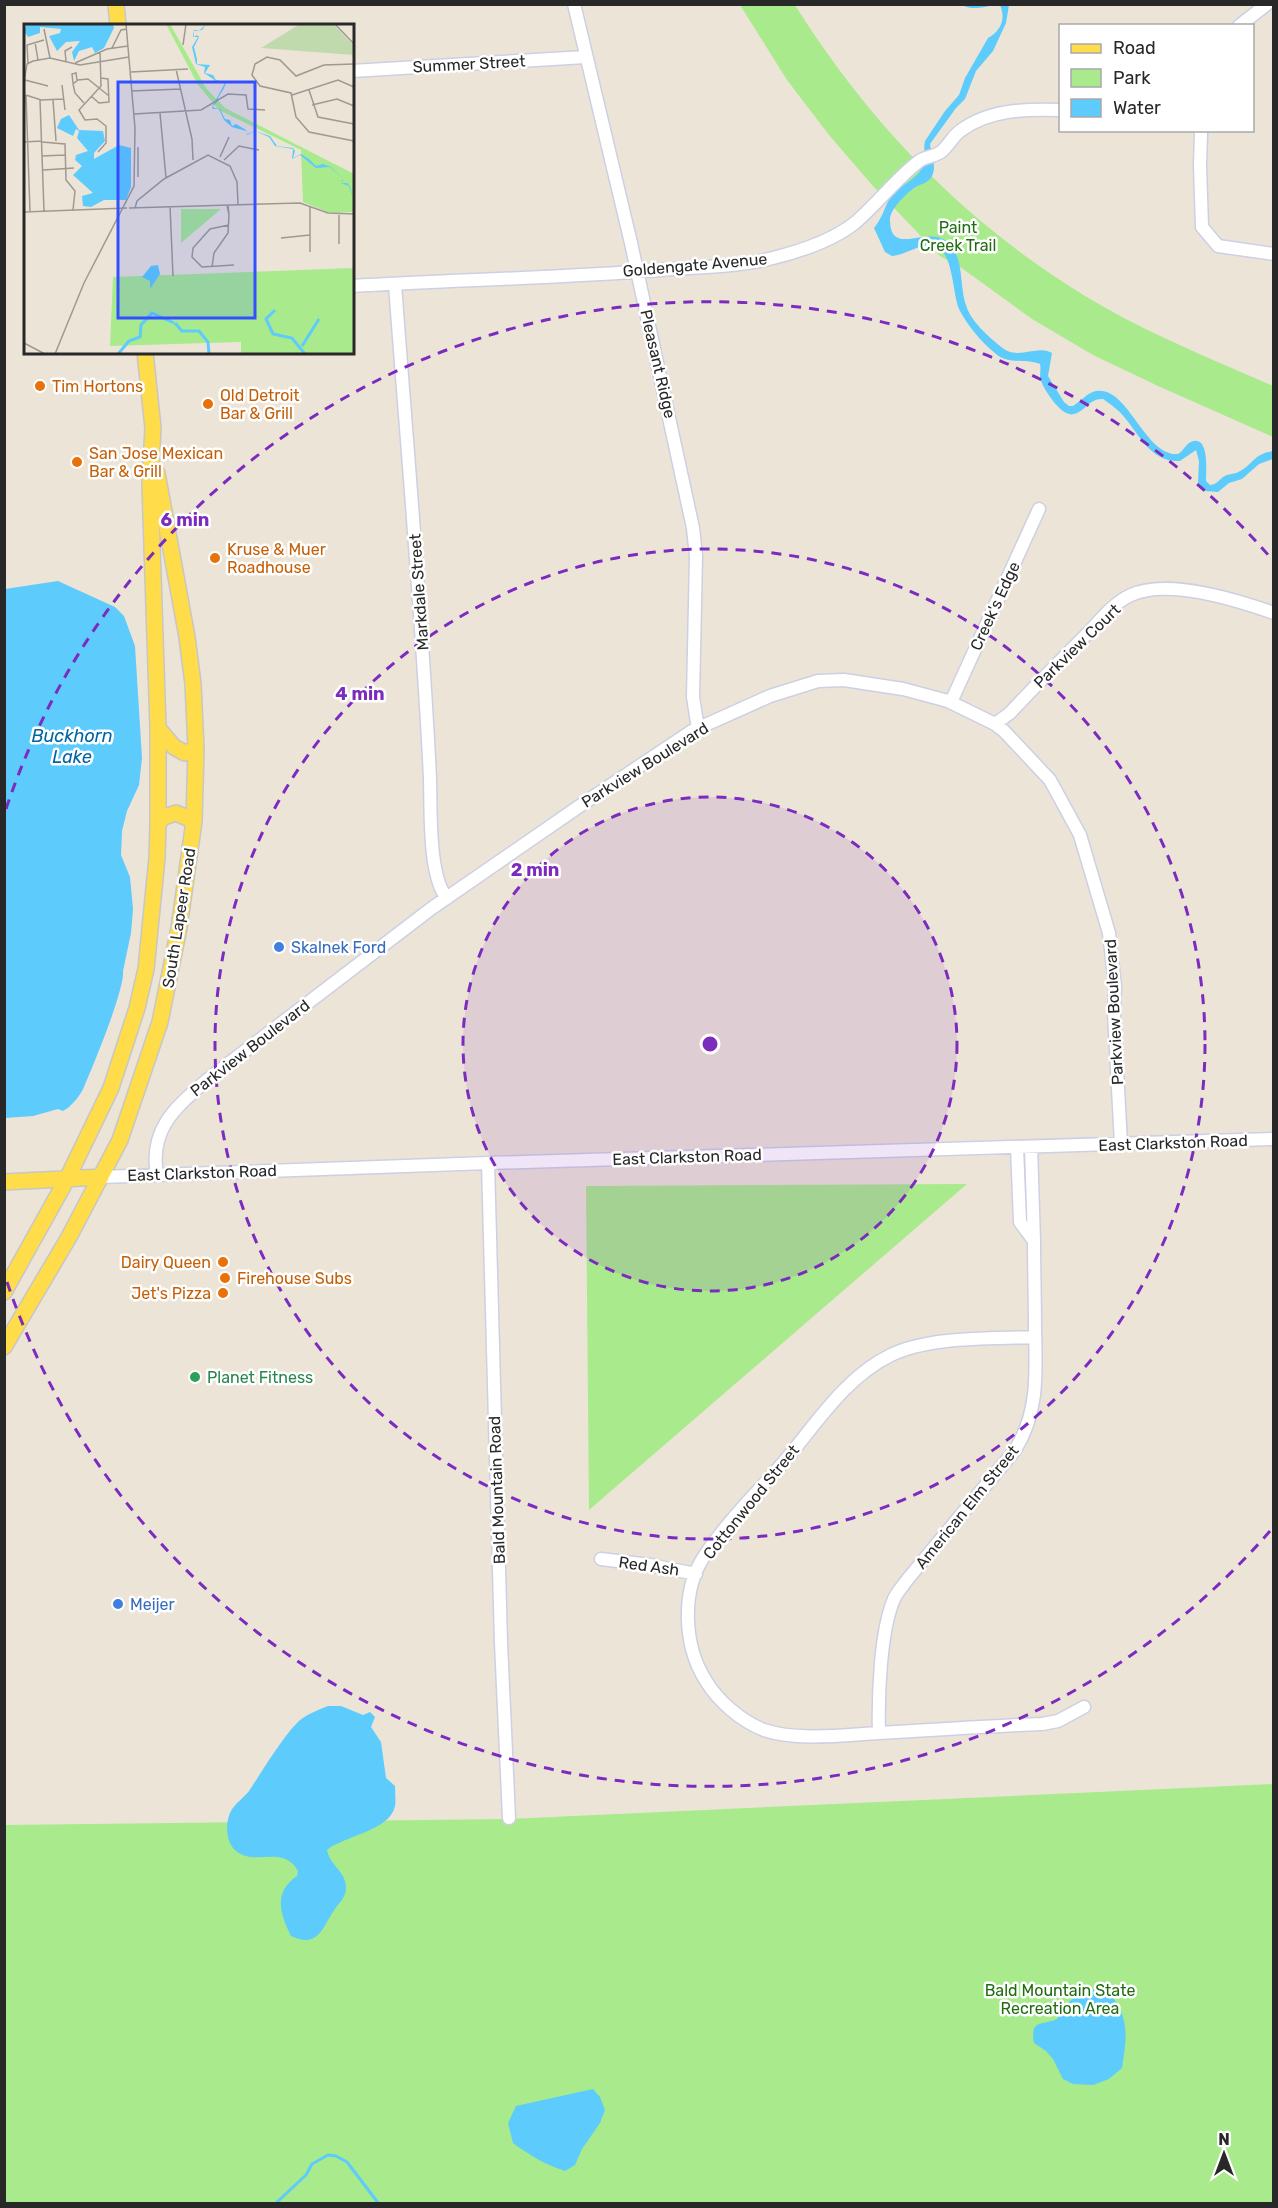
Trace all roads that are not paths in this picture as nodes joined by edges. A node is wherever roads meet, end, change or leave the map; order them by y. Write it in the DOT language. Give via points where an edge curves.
graph roads {
  1 [pos="116,4"];
  2 [pos="574,4"];
  3 [pos="1267,4"];
  4 [pos="118,24"];
  5 [pos="1242,24"];
  6 [pos="585,57"];
  7 [pos="354,71"];
  8 [pos="1059,110"];
  9 [pos="1200,132"];
  10 [pos="1274,254"];
  11 [pos="637,272"];
  12 [pos="395,284"];
  13 [pos="354,286"];
  14 [pos="145,354"];
  15 [pos="153,456"];
  16 [pos="1039,509"];
  17 [pos="1274,613"];
  18 [pos="951,702"];
  19 [pos="995,724"];
  20 [pos="158,728"];
  21 [pos="698,729"];
  22 [pos="196,749"];
  23 [pos="194,821"];
  24 [pos="158,823"];
  25 [pos="447,898"];
  26 [pos="1274,1139"];
  27 [pos="1121,1144"];
  28 [pos="1017,1147"];
  29 [pos="1031,1147"];
  30 [pos="488,1163"];
  31 [pos="158,1175"];
  32 [pos="101,1177"];
  33 [pos="67,1179"];
  34 [pos="4,1182"];
  35 [pos="1034,1241"];
  36 [pos="4,1292"];
  37 [pos="1035,1336"];
  38 [pos="4,1347"];
  39 [pos="601,1559"];
  40 [pos="696,1574"];
  41 [pos="1084,1707"];
  42 [pos="879,1733"];
  43 [pos="509,1818"];
  1 -- 4 [label="main road"];
  2 -- 6 [label="street, Pleasant Ridge"];
  3 -- 5 [label="street"];
  6 -- 7 [label="street, Summer Street"];
  6 -- 11 [label="street, Pleasant Ridge"];
  8 -- 11 [label="street, Goldengate Avenue" via="1029,109 994,115 960,131 940,153 917,163 855,223 813,245 773,258"];
  9 -- 10 [label="street" via="1202,227 1218,246"];
  11 -- 12 [label="street, Goldengate Avenue"];
  11 -- 21 [label="street, Pleasant Ridge" via="693,528 693,697"];
  12 -- 13 [label="street, Goldengate Avenue"];
  12 -- 25 [label="street, Markdale Street" via="425,673 432,842 435,875"];
  14 -- 15 [label="main road, South Lapeer Road"];
  15 -- 20 [label="main road, South Lapeer Road" via="150,484"];
  15 -- 22 [label="main road, South Lapeer Road" via="184,616"];
  16 -- 18 [label="street, Creek's Edge"];
  17 -- 19 [label="street, Parkview Court" via="1226,597 1182,591 1157,589 1131,595 1108,612"];
  18 -- 19 [label="street, Parkview Boulevard"];
  18 -- 21 [label="street, Parkview Boulevard" via="872,683 818,681 770,696"];
  19 -- 27 [label="street, Parkview Boulevard" via="1050,780 1080,835 1106,918 1115,986"];
  20 -- 22 [label="main road" via="174,747 185,753"];
  20 -- 24 [label="main road, South Lapeer Road"];
  21 -- 25 [label="street, Parkview Boulevard"];
  22 -- 23 [label="main road, South Lapeer Road"];
  23 -- 24 [label="main road" via="176,813"];
  23 -- 32 [label="main road, South Lapeer Road" via="179,928 160,1022 120,1140"];
  24 -- 33 [label="main road, South Lapeer Road" via="146,969 137,1008 111,1088"];
  25 -- 31 [label="street, Parkview Boulevard" via="173,1110 156,1142"];
  26 -- 27 [label="street, East Clarkston Road"];
  27 -- 29 [label="street, East Clarkston Road"];
  28 -- 29 [label="street, East Clarkston Road"];
  28 -- 30 [label="street, East Clarkston Road"];
  28 -- 35 [label="street, American Elm Street" via="1020,1222"];
  29 -- 35 [label="street, American Elm Street"];
  30 -- 31 [label="street, East Clarkston Road"];
  30 -- 43 [label="street, Bald Mountain Road"];
  31 -- 32 [label="street, East Clarkston Road"];
  32 -- 33 [label="main road"];
  32 -- 38 [label="main road, South Lapeer Road"];
  33 -- 34 [label="main road"];
  33 -- 36 [label="main road, South Lapeer Road"];
  35 -- 37 [label="street, American Elm Street"];
  37 -- 40 [label="street, Cottonwood Street" via="915,1345 863,1372 734,1518 704,1556"];
  37 -- 42 [label="street, American Elm Street" via="1035,1397 1023,1437 894,1599 884,1641 878,1696"];
  39 -- 40 [label="street, Red Ash"];
  40 -- 42 [label="street, Cottonwood Street" via="688,1615 689,1641 700,1671 716,1697 764,1730 816,1736"];
  41 -- 42 [label="street, Cottonwood Street" via="1058,1721 1042,1724"];
}
